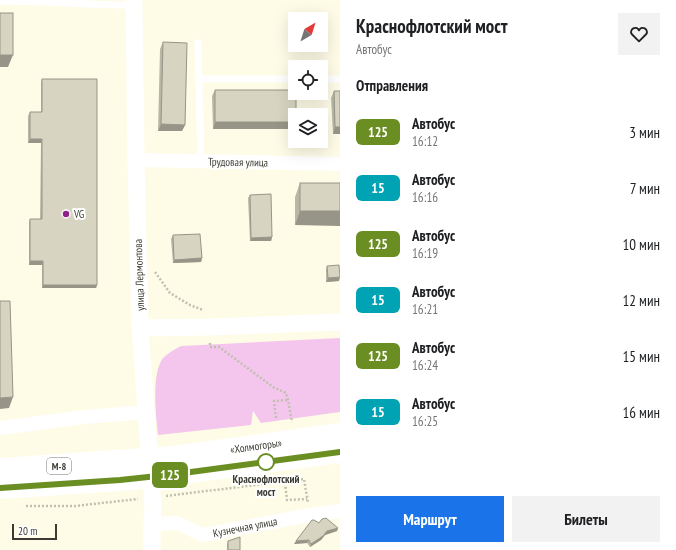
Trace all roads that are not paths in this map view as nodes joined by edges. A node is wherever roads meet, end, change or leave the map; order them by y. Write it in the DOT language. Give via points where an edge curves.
graph roads {
  1 [pos="22,0"];
  2 [pos="0,1"];
  3 [pos="134,3"];
  4 [pos="198,43"];
  5 [pos="199,79"];
  6 [pos="288,79"];
  7 [pos="328,79"];
  8 [pos="340,79"];
  9 [pos="136,160"];
  10 [pos="201,161"];
  11 [pos="340,164"];
  12 [pos="340,322"];
  13 [pos="140,328"];
  14 [pos="147,412"];
  15 [pos="0,428"];
  16 [pos="340,434"];
  17 [pos="340,452"];
  18 [pos="0,469"];
  19 [pos="176,475"];
  20 [pos="121,481"];
  21 [pos="11,494"];
  22 [pos="340,511"];
  23 [pos="152,524"];
  24 [pos="152,550"];
  1 -- 2 [label="lane"];
  1 -- 3 [label="lane"];
  3 -- 9 [label="street, улица Лермонтова"];
  4 -- 5 [label="lane"];
  5 -- 6 [label="lane"];
  5 -- 10 [label="lane"];
  7 -- 8 [label="lane"];
  9 -- 10 [label="street, Трудовая улица"];
  9 -- 13 [label="street, улица Лермонтова"];
  10 -- 11 [label="street, Трудовая улица"];
  12 -- 13 [label="street"];
  13 -- 14 [label="street, улица Лермонтова"];
  14 -- 15 [label="street"];
  14 -- 23 [label="street, улица Лермонтова"];
  16 -- 19 [label="main road, «Холмогоры» / М-8"];
  17 -- 19 [label="main road, «Холмогоры» / М-8"];
  18 -- 20 [label="main road, М-8"];
  19 -- 20 [label="main road, М-8"];
  20 -- 21 [label="main road, М-8"];
  22 -- 23 [label="street, Кузнечная улица" via="203,535 177,523"];
  23 -- 24 [label="street, улица Лермонтова"];
}
